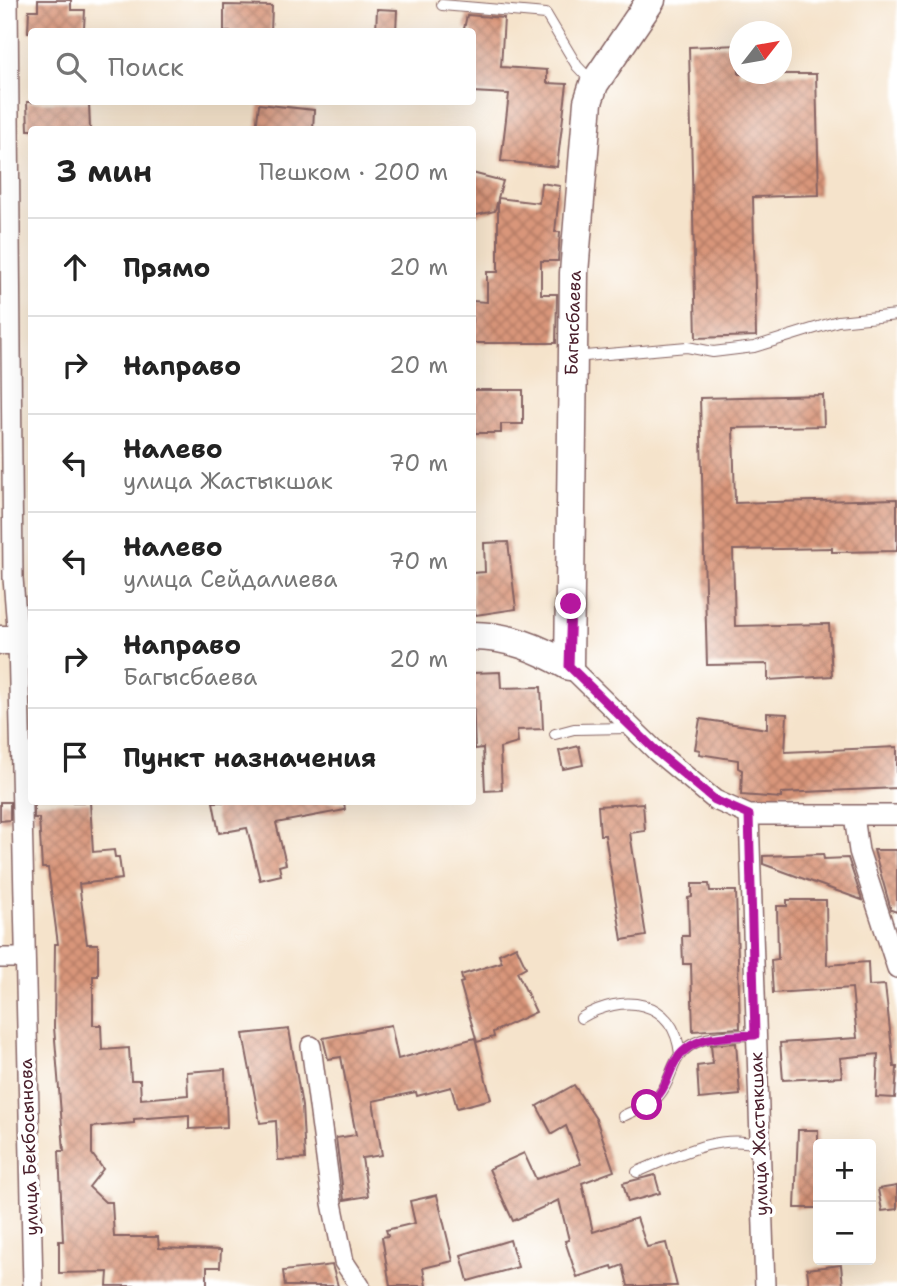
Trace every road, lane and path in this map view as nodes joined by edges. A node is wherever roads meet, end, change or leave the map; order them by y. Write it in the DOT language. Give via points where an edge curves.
graph roads {
  1 [pos="8,0"];
  2 [pos="651,0"];
  3 [pos="442,5"];
  4 [pos="594,84"];
  5 [pos="897,315"];
  6 [pos="572,358"];
  7 [pos="476,636"];
  8 [pos="16,640"];
  9 [pos="569,666"];
  10 [pos="633,729"];
  11 [pos="555,734"];
  12 [pos="749,815"];
  13 [pos="897,815"];
  14 [pos="854,816"];
  15 [pos="0,958"];
  16 [pos="23,958"];
  17 [pos="897,968"];
  18 [pos="581,1018"];
  19 [pos="673,1032"];
  20 [pos="755,1035"];
  21 [pos="704,1039"];
  22 [pos="311,1046"];
  23 [pos="680,1054"];
  24 [pos="623,1116"];
  25 [pos="760,1145"];
  26 [pos="637,1172"];
  27 [pos="33,1286"];
  28 [pos="360,1286"];
  29 [pos="765,1286"];
  1 -- 8 [label="street, улица Бекбосынова"];
  2 -- 4 [label="street, Багысбаева"];
  3 -- 4 [label="lane" via="546,14 577,66"];
  4 -- 6 [label="street, Багысбаева" via="588,102 574,273"];
  5 -- 6 [label="lane" via="838,321 754,347 713,352 687,347"];
  6 -- 9 [label="street, Багысбаева"];
  7 -- 9 [label="street" via="514,640"];
  8 -- 16 [label="street, улица Бекбосынова"];
  9 -- 10 [label="street"];
  10 -- 11 [label="lane" via="599,727"];
  10 -- 12 [label="street" via="715,800"];
  12 -- 14 [label="street"];
  12 -- 20 [label="street, улица Жастыкшак"];
  13 -- 14 [label="street"];
  14 -- 17 [label="street" via="859,851"];
  15 -- 16 [label="street"];
  16 -- 27 [label="street, улица Бекбосынова"];
  18 -- 19 [label="lane" via="629,1001 659,1014"];
  19 -- 21 [label="lane"];
  19 -- 23 [label="lane"];
  20 -- 21 [label="lane"];
  20 -- 25 [label="street, улица Жастыкшак"];
  21 -- 23 [label="lane"];
  22 -- 28 [label="street" via="344,1262"];
  23 -- 24 [label="lane" via="655,1100"];
  25 -- 26 [label="lane" via="746,1140 703,1146"];
  25 -- 29 [label="street, улица Жастыкшак"];
}
